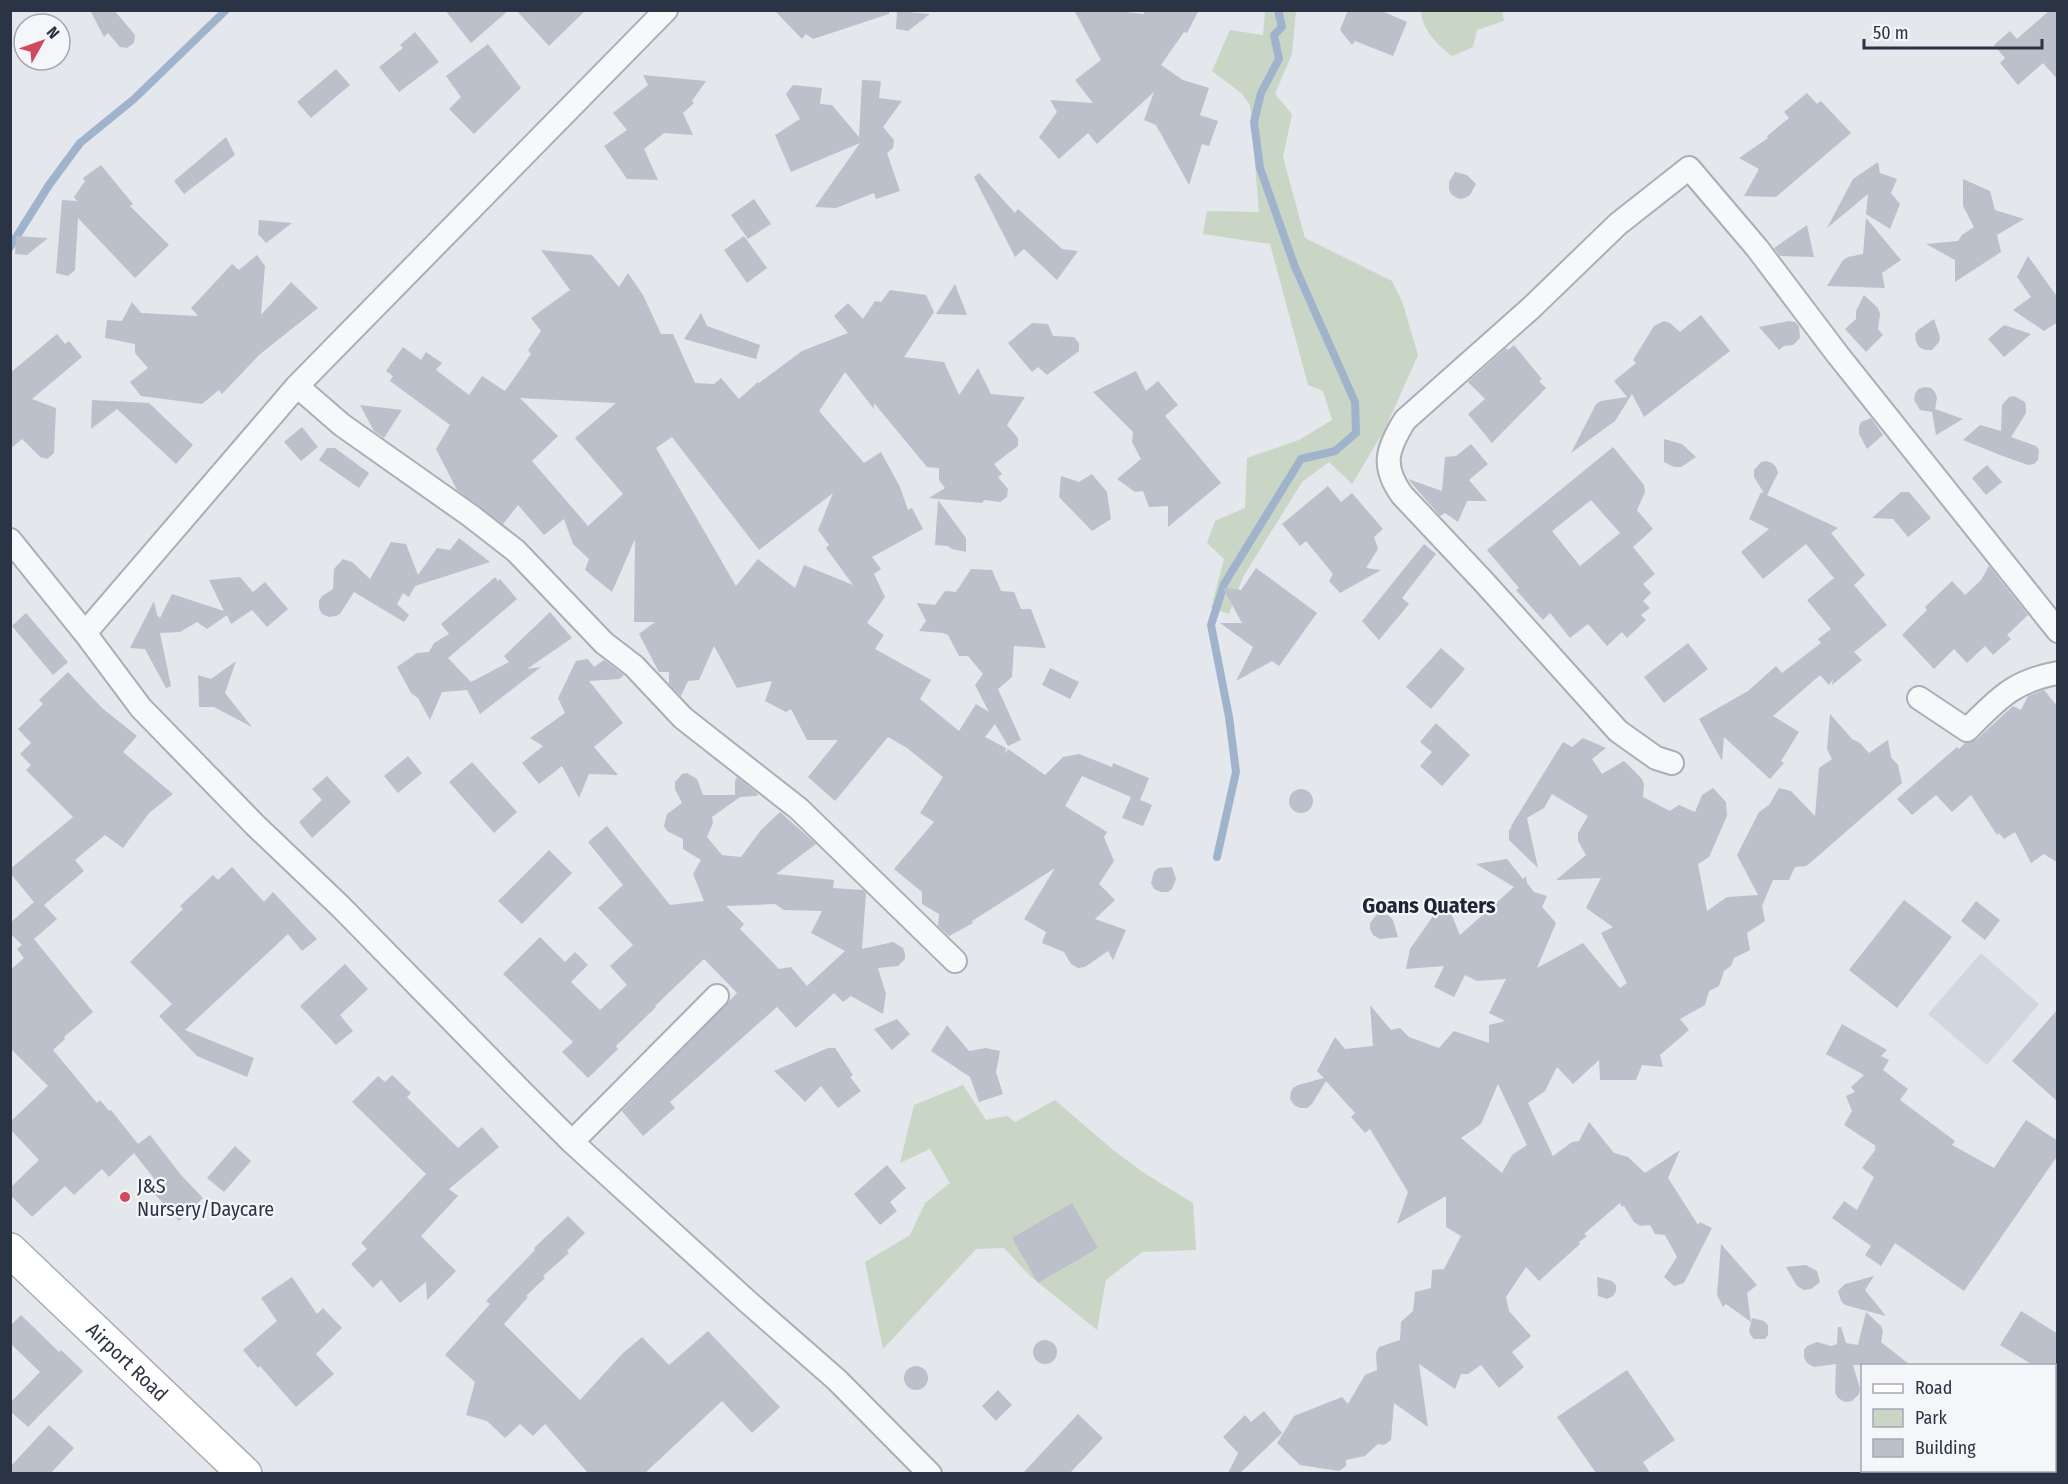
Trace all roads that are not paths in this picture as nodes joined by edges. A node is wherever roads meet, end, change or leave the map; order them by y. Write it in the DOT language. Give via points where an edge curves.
graph roads {
  1 [pos="666,10"];
  2 [pos="297,386"];
  3 [pos="10,540"];
  4 [pos="2058,631"];
  5 [pos="85,633"];
  6 [pos="2058,673"];
  7 [pos="1918,698"];
  8 [pos="1672,763"];
  9 [pos="955,961"];
  10 [pos="717,996"];
  11 [pos="573,1142"];
  12 [pos="10,1250"];
  13 [pos="245,1473"];
  14 [pos="930,1473"];
  1 -- 2 [label="street"];
  2 -- 5 [label="street"];
  2 -- 9 [label="street" via="342,425 516,551 604,644 634,666 683,718 799,809"];
  3 -- 5 [label="street"];
  4 -- 8 [label="street" via="1757,248 1689,168 1618,224 1405,420 1394,439 1388,462 1391,480 1402,495 1618,731 1656,758"];
  5 -- 11 [label="street" via="141,708"];
  6 -- 7 [label="street" via="2023,682 1996,700 1967,730"];
  10 -- 11 [label="street"];
  11 -- 14 [label="street" via="837,1380"];
  12 -- 13 [label="street, Airport Road"];
}
